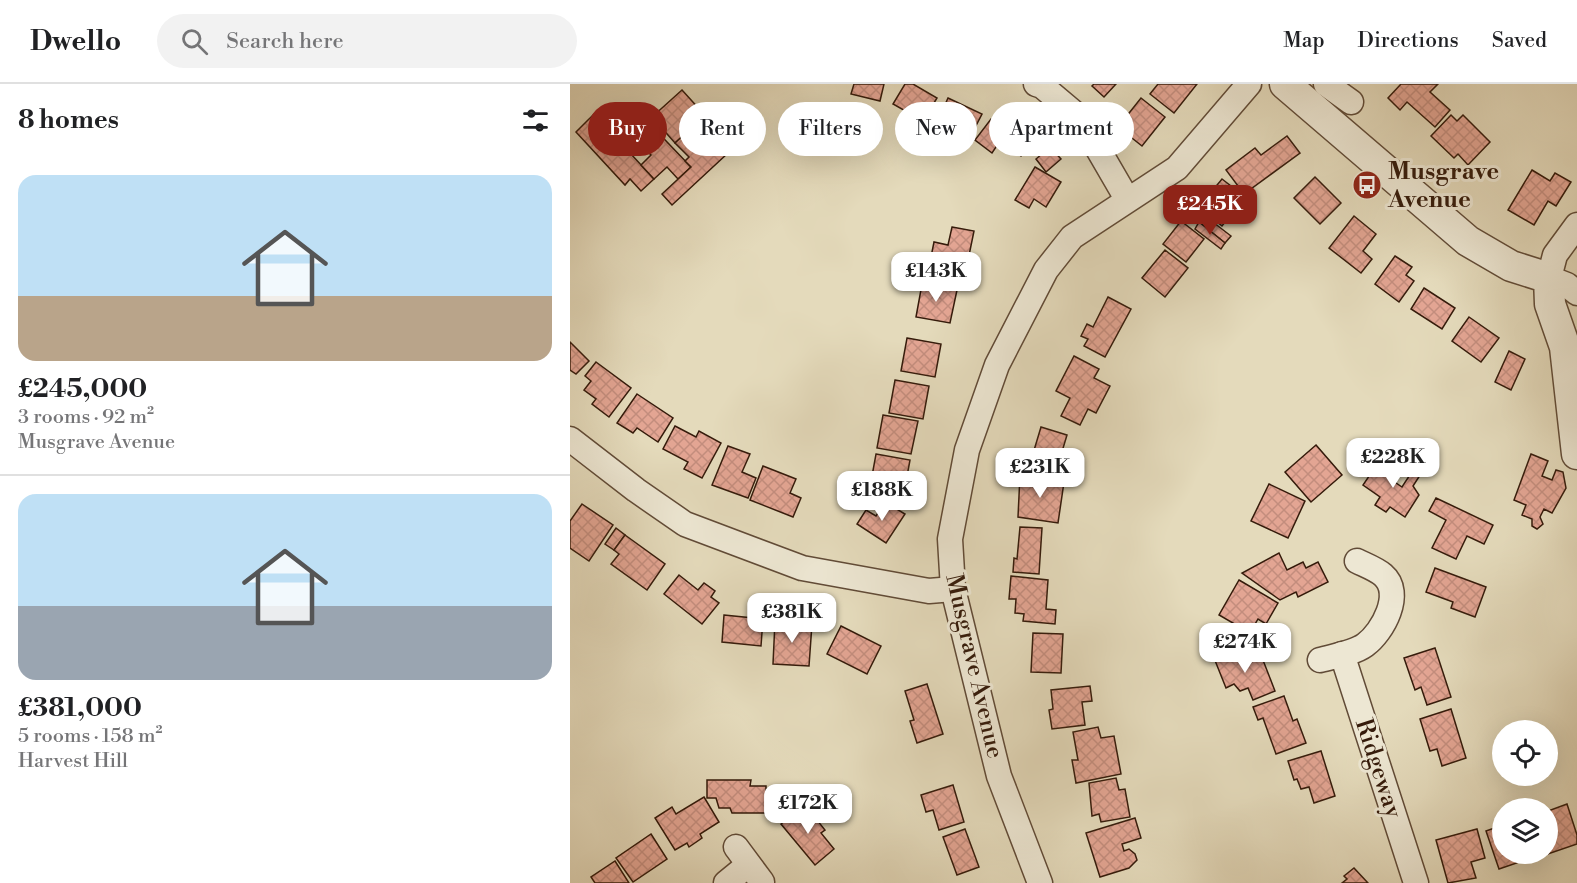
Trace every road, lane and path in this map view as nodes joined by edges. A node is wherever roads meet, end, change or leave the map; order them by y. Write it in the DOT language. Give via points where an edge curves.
graph roads {
  1 [pos="1036,84"];
  2 [pos="1249,84"];
  3 [pos="1307,88"];
  4 [pos="1351,102"];
  5 [pos="1127,199"];
  6 [pos="1577,225"];
  7 [pos="1549,278"];
  8 [pos="1577,293"];
  9 [pos="570,440"];
  10 [pos="1577,454"];
  11 [pos="1357,561"];
  12 [pos="953,589"];
  13 [pos="749,865"];
  14 [pos="726,883"];
  15 [pos="1040,883"];
  16 [pos="1416,883"];
  1 -- 5 [label="street" via="1080,118"];
  2 -- 5 [label="street, Musgrave Avenue" via="1177,168"];
  3 -- 4 [label="street"];
  3 -- 7 [label="street" via="1468,241 1511,266"];
  5 -- 12 [label="street, Musgrave Avenue" via="1072,237 1046,270 998,365 966,450 951,539"];
  6 -- 7 [label="street" via="1555,255"];
  7 -- 8 [label="street"];
  7 -- 10 [label="street" via="1550,304 1565,347"];
  9 -- 12 [label="street" via="685,524 802,568 929,591"];
  11 -- 16 [label="street, Ridgeway" via="1383,575 1391,588 1389,611 1379,631 1364,646 1331,657"];
  12 -- 15 [label="street, Musgrave Avenue" via="999,776"];
  13 -- 14 [label="street"];
}
